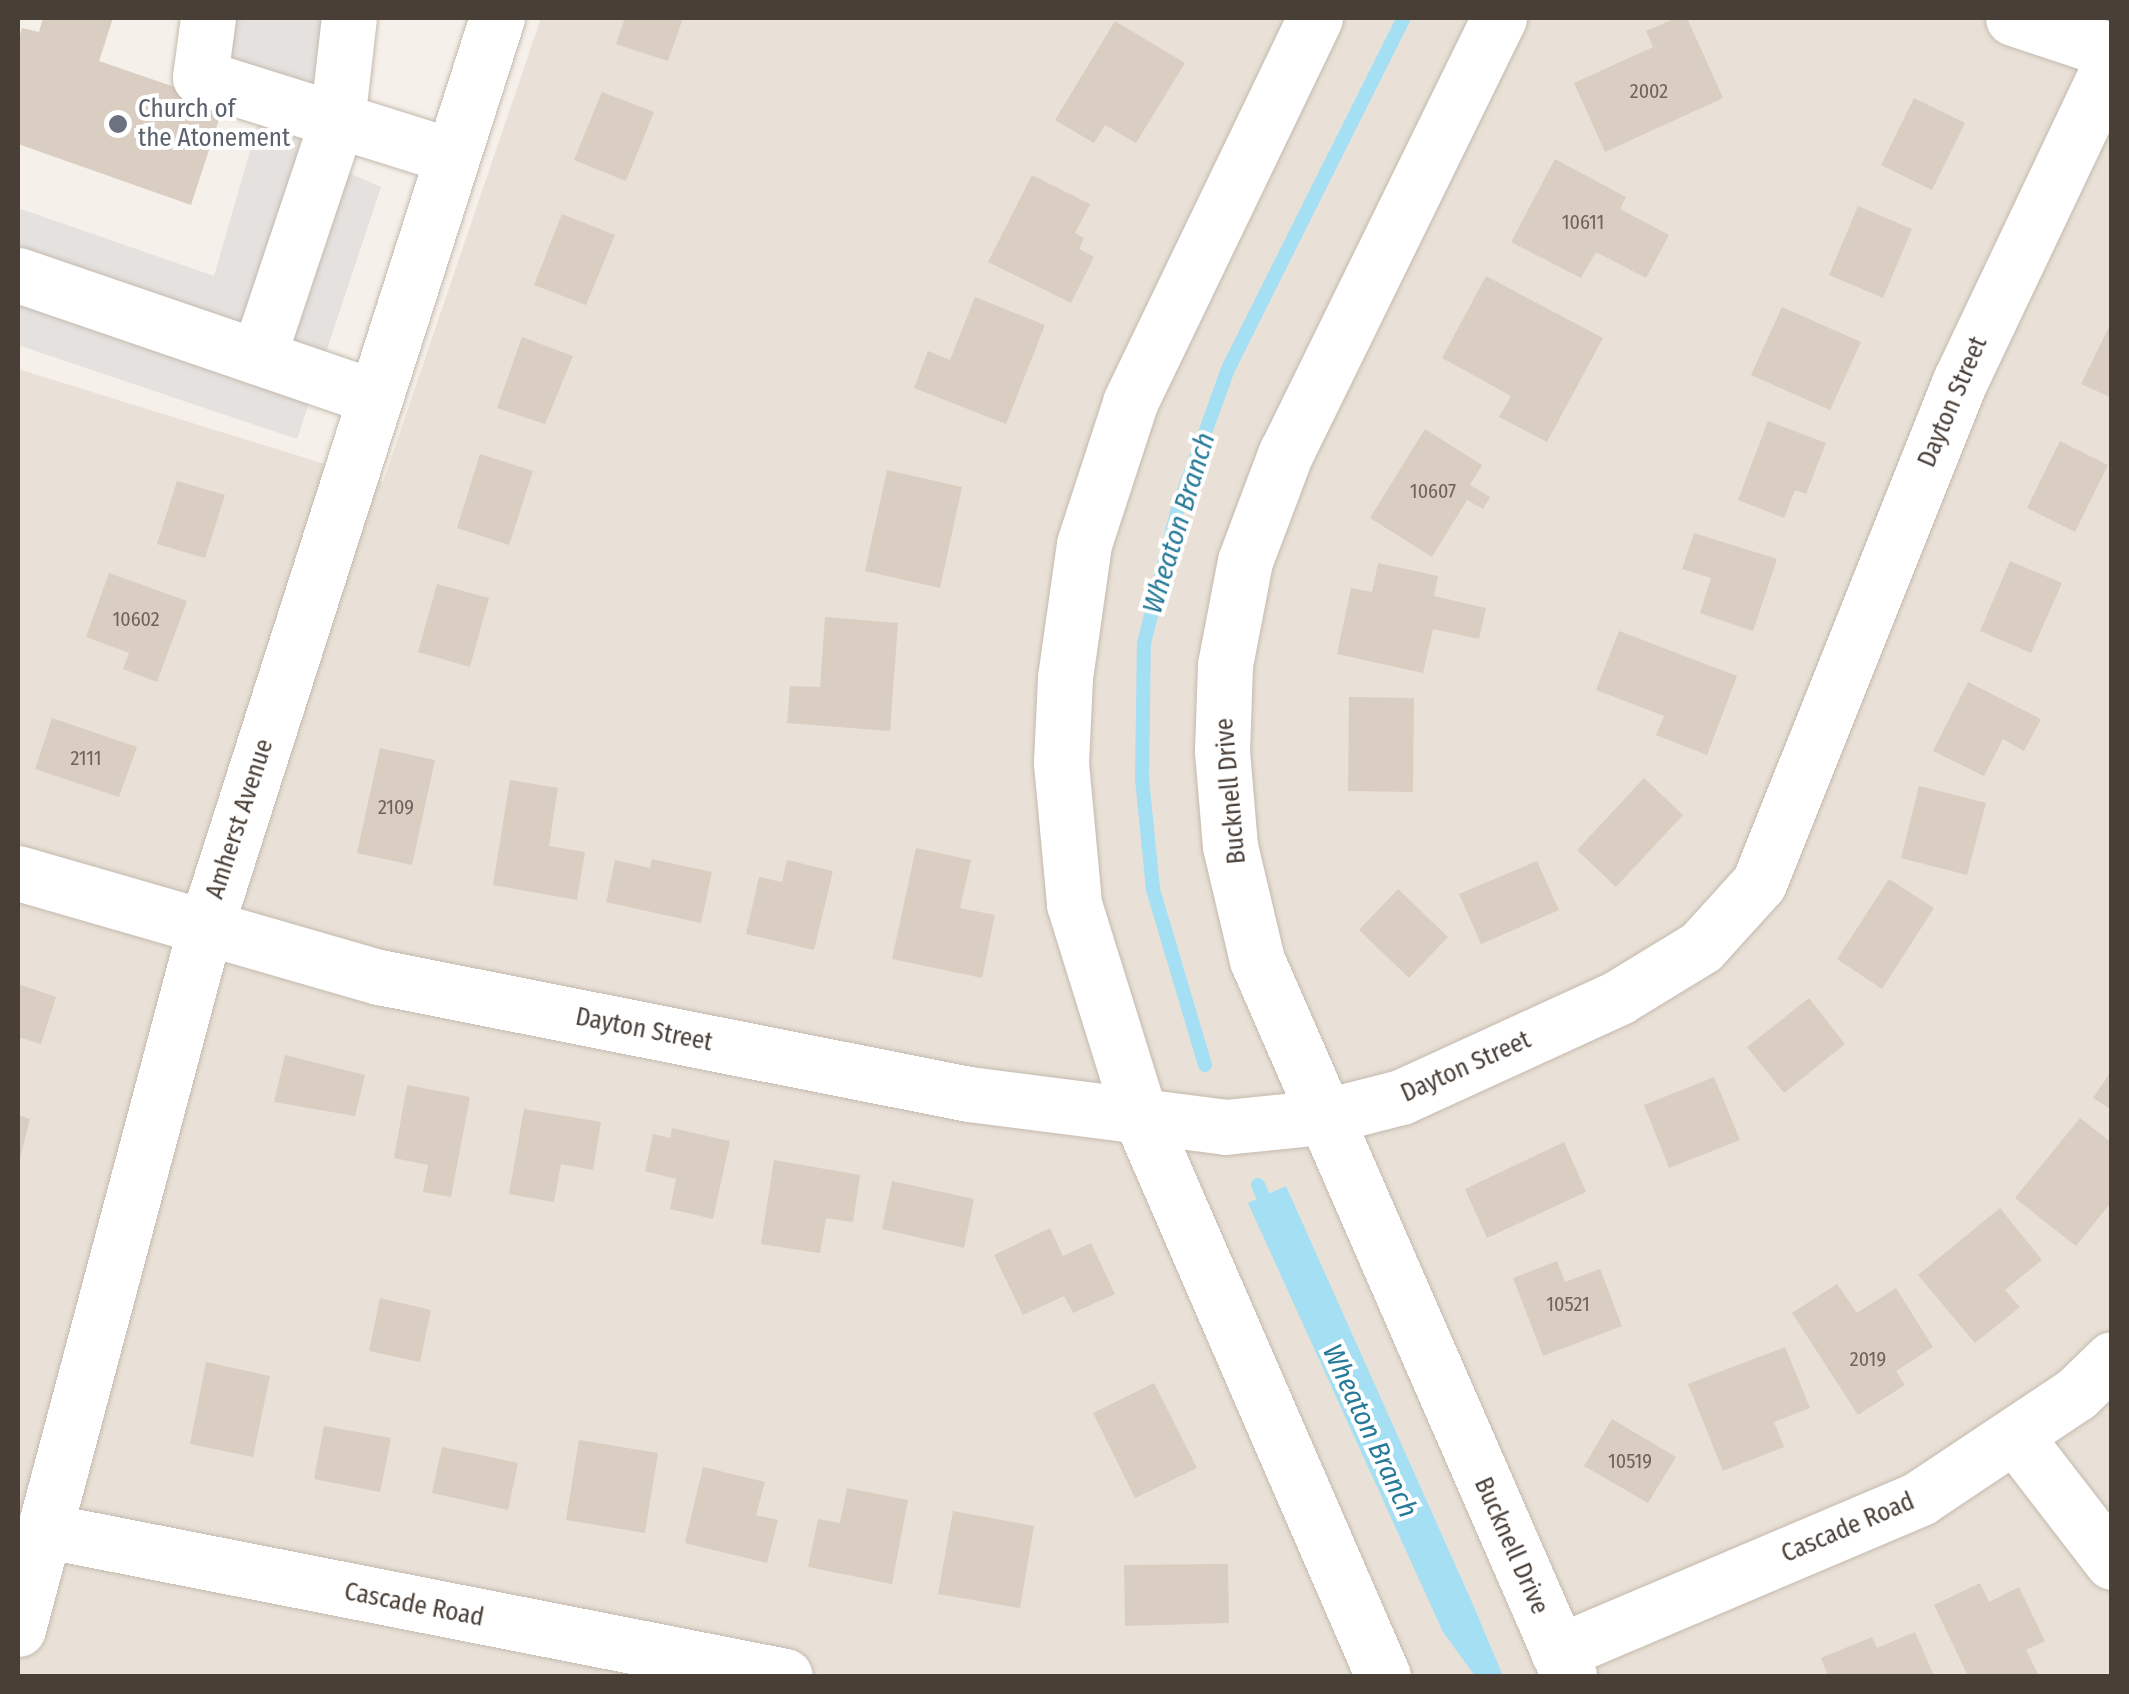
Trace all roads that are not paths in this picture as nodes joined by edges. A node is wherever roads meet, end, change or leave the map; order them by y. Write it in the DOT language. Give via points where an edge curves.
graph roads {
  1 [pos="208,18"];
  2 [pos="350,18"];
  3 [pos="496,18"];
  4 [pos="1316,18"];
  5 [pos="1498,18"];
  6 [pos="2013,18"];
  7 [pos="2112,51"];
  8 [pos="2112,61"];
  9 [pos="337,120"];
  10 [pos="452,156"];
  11 [pos="18,276"];
  12 [pos="258,357"];
  13 [pos="375,396"];
  14 [pos="18,874"];
  15 [pos="204,932"];
  16 [pos="1140,1116"];
  17 [pos="1322,1117"];
  18 [pos="2112,1359"];
  19 [pos="2015,1436"];
  20 [pos="43,1530"];
  21 [pos="2112,1562"];
  22 [pos="18,1630"];
  23 [pos="1564,1664"];
  24 [pos="785,1676"];
  25 [pos="1383,1676"];
  1 -- 9 [label="street" via="200,77"];
  2 -- 9 [label="street"];
  3 -- 10 [label="street, Amherst Avenue"];
  4 -- 16 [label="street" via="1130,403 1084,544 1062,746 1074,904"];
  5 -- 17 [label="street, Bucknell Drive" via="1286,452 1246,562 1226,665 1222,751 1230,846 1257,960"];
  6 -- 7 [label="street"];
  8 -- 17 [label="street, Dayton Street" via="1960,381 1759,883 1701,947 1619,998 1401,1098"];
  9 -- 10 [label="street"];
  9 -- 12 [label="street"];
  10 -- 13 [label="street, Amherst Avenue"];
  11 -- 12 [label="street"];
  12 -- 13 [label="street"];
  13 -- 15 [label="street, Amherst Avenue"];
  14 -- 15 [label="street, Dayton Street"];
  15 -- 16 [label="street, Dayton Street" via="379,977 969,1094"];
  15 -- 20 [label="street, Amherst Avenue"];
  16 -- 17 [label="street, Dayton Street" via="1225,1127"];
  16 -- 25 [label="street"];
  17 -- 23 [label="street, Bucknell Drive"];
  18 -- 19 [label="street, Cascade Road" via="2076,1394"];
  19 -- 21 [label="street"];
  19 -- 23 [label="street, Cascade Road" via="1920,1498"];
  20 -- 22 [label="street, Amherst Avenue"];
  20 -- 24 [label="street, Cascade Road"];
}
